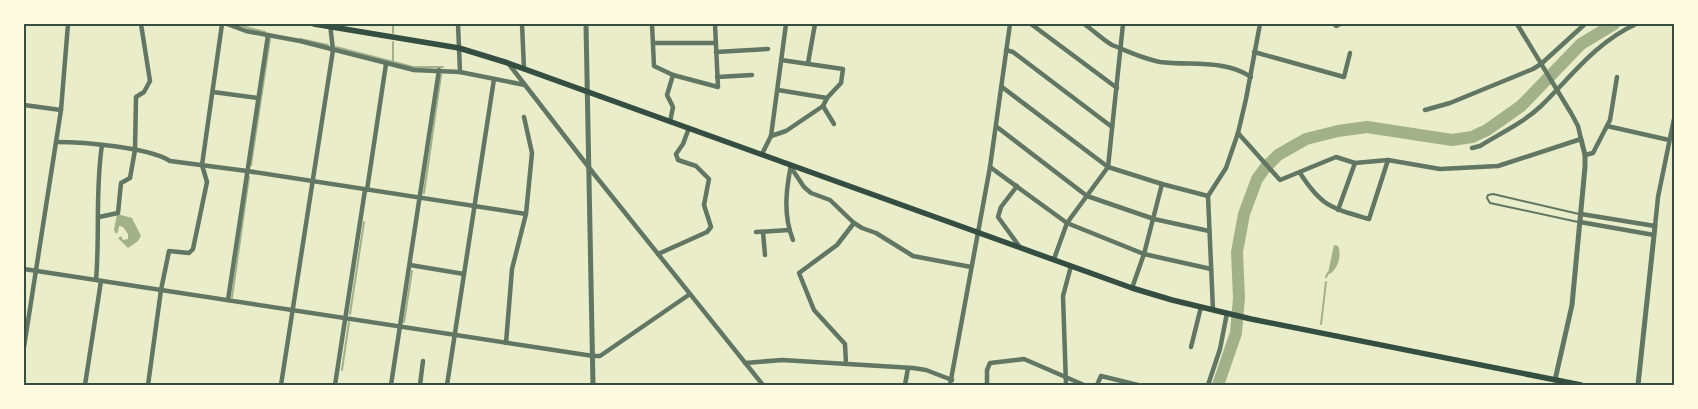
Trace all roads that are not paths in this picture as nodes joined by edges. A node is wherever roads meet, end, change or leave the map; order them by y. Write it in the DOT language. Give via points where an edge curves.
graph roads {
  1 [pos="68,24"];
  2 [pos="141,24"];
  3 [pos="222,24"];
  4 [pos="227,24"];
  5 [pos="314,24"];
  6 [pos="458,24"];
  7 [pos="522,24"];
  8 [pos="586,24"];
  9 [pos="652,24"];
  10 [pos="715,24"];
  11 [pos="786,24"];
  12 [pos="815,24"];
  13 [pos="1010,24"];
  14 [pos="1031,24"];
  15 [pos="1084,24"];
  16 [pos="1123,24"];
  17 [pos="1260,24"];
  18 [pos="1334,24"];
  19 [pos="1340,24"];
  20 [pos="1517,24"];
  21 [pos="1585,24"];
  22 [pos="1636,24"];
  23 [pos="330,25"];
  24 [pos="268,35"];
  25 [pos="653,43"];
  26 [pos="716,43"];
  27 [pos="1121,47"];
  28 [pos="459,48"];
  29 [pos="768,49"];
  30 [pos="333,50"];
  31 [pos="1006,50"];
  32 [pos="716,52"];
  33 [pos="1254,52"];
  34 [pos="1350,53"];
  35 [pos="781,60"];
  36 [pos="508,63"];
  37 [pos="808,63"];
  38 [pos="386,64"];
  39 [pos="1542,65"];
  40 [pos="524,69"];
  41 [pos="439,70"];
  42 [pos="460,72"];
  43 [pos="673,75"];
  44 [pos="752,75"];
  45 [pos="717,77"];
  46 [pos="1250,77"];
  47 [pos="1617,77"];
  48 [pos="494,79"];
  49 [pos="525,85"];
  50 [pos="1002,87"];
  51 [pos="1117,88"];
  52 [pos="1556,88"];
  53 [pos="778,90"];
  54 [pos="213,92"];
  55 [pos="588,92"];
  56 [pos="258,98"];
  57 [pos="826,98"];
  58 [pos="24,106"];
  59 [pos="823,106"];
  60 [pos="61,110"];
  61 [pos="1425,110"];
  62 [pos="524,117"];
  63 [pos="1674,119"];
  64 [pos="670,122"];
  65 [pos="834,124"];
  66 [pos="1607,126"];
  67 [pos="997,127"];
  68 [pos="689,128"];
  69 [pos="1112,128"];
  70 [pos="1238,132"];
  71 [pos="771,136"];
  72 [pos="1581,139"];
  73 [pos="1670,140"];
  74 [pos="56,142"];
  75 [pos="102,145"];
  76 [pos="1472,148"];
  77 [pos="135,150"];
  78 [pos="762,154"];
  79 [pos="1585,155"];
  80 [pos="1388,160"];
  81 [pos="1355,163"];
  82 [pos="202,165"];
  83 [pos="791,165"];
  84 [pos="990,167"];
  85 [pos="589,168"];
  86 [pos="1108,168"];
  87 [pos="247,171"];
  88 [pos="1300,173"];
  89 [pos="312,182"];
  90 [pos="1162,184"];
  91 [pos="1017,186"];
  92 [pos="366,190"];
  93 [pos="1087,196"];
  94 [pos="1208,196"];
  95 [pos="420,198"];
  96 [pos="474,206"];
  97 [pos="1338,210"];
  98 [pos="526,214"];
  99 [pos="1580,214"];
  100 [pos="99,217"];
  101 [pos="1154,219"];
  102 [pos="1580,222"];
  103 [pos="1067,223"];
  104 [pos="854,224"];
  105 [pos="1655,226"];
  106 [pos="789,230"];
  107 [pos="978,231"];
  108 [pos="1209,231"];
  109 [pos="756,232"];
  110 [pos="763,232"];
  111 [pos="1654,235"];
  112 [pos="793,240"];
  113 [pos="1019,246"];
  114 [pos="658,254"];
  115 [pos="1144,254"];
  116 [pos="766,255"];
  117 [pos="1054,259"];
  118 [pos="410,265"];
  119 [pos="1071,266"];
  120 [pos="971,267"];
  121 [pos="24,269"];
  122 [pos="1211,269"];
  123 [pos="35,271"];
  124 [pos="464,274"];
  125 [pos="99,281"];
  126 [pos="1132,288"];
  127 [pos="161,290"];
  128 [pos="690,294"];
  129 [pos="228,300"];
  130 [pos="1201,307"];
  131 [pos="292,310"];
  132 [pos="1213,310"];
  133 [pos="1228,313"];
  134 [pos="346,319"];
  135 [pos="400,328"];
  136 [pos="455,335"];
  137 [pos="506,343"];
  138 [pos="24,347"];
  139 [pos="1191,347"];
  140 [pos="593,356"];
  141 [pos="423,361"];
  142 [pos="745,363"];
  143 [pos="846,364"];
  144 [pos="908,368"];
  145 [pos="1065,377"];
  146 [pos="1555,380"];
  147 [pos="951,383"];
  148 [pos="85,385"];
  149 [pos="148,385"];
  150 [pos="281,385"];
  151 [pos="335,385"];
  152 [pos="342,385"];
  153 [pos="391,385"];
  154 [pos="420,385"];
  155 [pos="447,385"];
  156 [pos="593,385"];
  157 [pos="763,385"];
  158 [pos="905,385"];
  159 [pos="987,385"];
  160 [pos="1066,385"];
  161 [pos="1084,385"];
  162 [pos="1097,385"];
  163 [pos="1138,385"];
  164 [pos="1208,385"];
  165 [pos="1581,385"];
  166 [pos="1638,385"];
  1 -- 60 [label="street"];
  2 -- 77 [label="street" via="150,81 136,98"];
  3 -- 54 [label="street"];
  4 -- 24 [label="street"];
  5 -- 23 [label="main road"];
  6 -- 28 [label="street"];
  7 -- 40 [label="street"];
  8 -- 55 [label="street"];
  9 -- 25 [label="street"];
  10 -- 26 [label="street"];
  11 -- 35 [label="street"];
  12 -- 37 [label="street"];
  13 -- 31 [label="street"];
  14 -- 51 [label="street"];
  15 -- 27 [label="street"];
  16 -- 27 [label="street"];
  17 -- 33 [label="street"];
  18 -- 19 [label="street"];
  20 -- 39 [label="street"];
  21 -- 39 [label="street"];
  22 -- 52 [label="street" via="1597,49"];
  23 -- 28 [label="main road"];
  23 -- 30 [label="street"];
  24 -- 30 [label="street"];
  24 -- 56 [label="street"];
  25 -- 26 [label="street"];
  25 -- 43 [label="street" via="654,66"];
  26 -- 32 [label="street"];
  27 -- 46 [label="street" via="1159,62 1239,69"];
  27 -- 51 [label="street"];
  28 -- 36 [label="main road"];
  28 -- 42 [label="street"];
  29 -- 32 [label="street"];
  30 -- 38 [label="street"];
  30 -- 89 [label="street"];
  31 -- 50 [label="street"];
  31 -- 69 [label="street" via="1013,52"];
  32 -- 45 [label="street"];
  33 -- 34 [label="street" via="1344,77"];
  33 -- 46 [label="street"];
  35 -- 37 [label="street"];
  35 -- 53 [label="street"];
  36 -- 40 [label="main road"];
  36 -- 49 [label="street"];
  37 -- 57 [label="street" via="843,69 841,83"];
  38 -- 41 [label="street" via="422,71"];
  38 -- 92 [label="street"];
  39 -- 52 [label="street"];
  39 -- 61 [label="street"];
  40 -- 55 [label="main road"];
  41 -- 42 [label="street"];
  41 -- 95 [label="street"];
  42 -- 48 [label="street"];
  43 -- 45 [label="street" via="718,87"];
  43 -- 64 [label="street" via="667,95 673,107"];
  44 -- 45 [label="street"];
  46 -- 70 [label="street"];
  47 -- 66 [label="street"];
  48 -- 49 [label="street"];
  48 -- 96 [label="street"];
  49 -- 85 [label="street"];
  50 -- 67 [label="street"];
  50 -- 86 [label="street"];
  51 -- 69 [label="street"];
  52 -- 72 [label="street" via="1578,126"];
  52 -- 76 [label="street" via="1526,118"];
  53 -- 57 [label="street"];
  53 -- 71 [label="street"];
  54 -- 56 [label="street"];
  54 -- 82 [label="street"];
  55 -- 64 [label="main road"];
  55 -- 85 [label="street"];
  56 -- 87 [label="street"];
  57 -- 59 [label="street"];
  58 -- 60 [label="street"];
  59 -- 65 [label="street"];
  59 -- 71 [label="street" via="786,131"];
  60 -- 74 [label="street"];
  62 -- 98 [label="street" via="532,153"];
  63 -- 73 [label="street"];
  64 -- 68 [label="main road"];
  66 -- 73 [label="street"];
  66 -- 79 [label="street" via="1593,153"];
  67 -- 84 [label="street"];
  67 -- 93 [label="street"];
  68 -- 78 [label="main road"];
  68 -- 114 [label="street" via="676,154 678,160 696,166 709,179 704,204 711,227 707,232"];
  69 -- 86 [label="street"];
  70 -- 88 [label="street" via="1280,180"];
  70 -- 94 [label="street" via="1226,168"];
  71 -- 78 [label="street"];
  72 -- 79 [label="street"];
  72 -- 80 [label="street" via="1498,166 1440,169"];
  73 -- 105 [label="street"];
  74 -- 75 [label="street"];
  74 -- 123 [label="street"];
  75 -- 77 [label="street"];
  75 -- 100 [label="street"];
  77 -- 82 [label="street" via="161,155 170,161"];
  77 -- 100 [label="street" via="130,178 121,183 118,212"];
  78 -- 83 [label="main road"];
  79 -- 99 [label="street"];
  80 -- 81 [label="street"];
  80 -- 97 [label="street" via="1369,219"];
  81 -- 88 [label="street" via="1336,157"];
  81 -- 97 [label="street"];
  82 -- 87 [label="street"];
  82 -- 127 [label="street" via="207,182 192,249 189,253 169,251"];
  83 -- 104 [label="street" via="804,187 830,200"];
  83 -- 106 [label="street" via="785,200"];
  83 -- 107 [label="main road"];
  84 -- 91 [label="street"];
  84 -- 107 [label="street"];
  85 -- 114 [label="street"];
  85 -- 140 [label="street"];
  86 -- 90 [label="street"];
  86 -- 93 [label="street"];
  87 -- 89 [label="street"];
  87 -- 129 [label="street"];
  88 -- 97 [label="street" via="1323,203"];
  89 -- 92 [label="street"];
  89 -- 131 [label="street"];
  90 -- 94 [label="street"];
  90 -- 101 [label="street"];
  91 -- 103 [label="street"];
  91 -- 113 [label="street" via="1001,207 998,217"];
  92 -- 95 [label="street"];
  92 -- 134 [label="street"];
  93 -- 101 [label="street"];
  93 -- 103 [label="street"];
  94 -- 108 [label="street"];
  95 -- 96 [label="street"];
  95 -- 118 [label="street"];
  96 -- 98 [label="street"];
  96 -- 124 [label="street"];
  98 -- 137 [label="street" via="512,270"];
  99 -- 102 [label="street"];
  99 -- 102 [label="lane" via="1492,194 1487,196 1490,203"];
  99 -- 105 [label="street"];
  100 -- 125 [label="street"];
  101 -- 108 [label="street"];
  101 -- 115 [label="street"];
  102 -- 111 [label="street"];
  102 -- 146 [label="street" via="1572,305"];
  103 -- 115 [label="street"];
  103 -- 117 [label="street"];
  104 -- 120 [label="street" via="876,233 913,256"];
  104 -- 143 [label="street" via="837,245 799,273 814,310 845,344"];
  105 -- 111 [label="street"];
  106 -- 110 [label="street"];
  106 -- 112 [label="street"];
  107 -- 113 [label="main road"];
  107 -- 120 [label="street"];
  108 -- 122 [label="street"];
  109 -- 110 [label="street"];
  110 -- 116 [label="street"];
  111 -- 166 [label="street"];
  113 -- 117 [label="main road"];
  114 -- 128 [label="street"];
  115 -- 122 [label="street"];
  115 -- 126 [label="street"];
  117 -- 119 [label="main road"];
  118 -- 124 [label="street"];
  118 -- 135 [label="street"];
  119 -- 126 [label="main road"];
  119 -- 145 [label="street" via="1063,296"];
  120 -- 147 [label="street"];
  121 -- 123 [label="street"];
  122 -- 132 [label="street"];
  123 -- 125 [label="street"];
  123 -- 138 [label="street"];
  124 -- 136 [label="street"];
  125 -- 127 [label="street"];
  125 -- 148 [label="street"];
  126 -- 130 [label="main road"];
  127 -- 129 [label="street"];
  127 -- 149 [label="street"];
  128 -- 140 [label="street" via="600,356"];
  128 -- 142 [label="street"];
  129 -- 131 [label="street"];
  130 -- 132 [label="main road"];
  130 -- 139 [label="street"];
  131 -- 134 [label="street"];
  131 -- 150 [label="street"];
  132 -- 133 [label="main road"];
  133 -- 146 [label="main road"];
  133 -- 164 [label="street"];
  134 -- 135 [label="street"];
  134 -- 151 [label="street"];
  135 -- 136 [label="street"];
  135 -- 153 [label="street"];
  136 -- 137 [label="street"];
  136 -- 155 [label="street"];
  137 -- 140 [label="street"];
  140 -- 156 [label="street"];
  141 -- 154 [label="street"];
  142 -- 143 [label="street" via="782,360"];
  142 -- 157 [label="street"];
  143 -- 144 [label="street"];
  144 -- 147 [label="street" via="926,370"];
  144 -- 158 [label="street"];
  145 -- 159 [label="street" via="1024,359 990,363"];
  145 -- 160 [label="street"];
  145 -- 161 [label="street"];
  146 -- 165 [label="main road"];
  151 -- 152 [label="street"];
  162 -- 163 [label="street" via="1101,376"];
}
